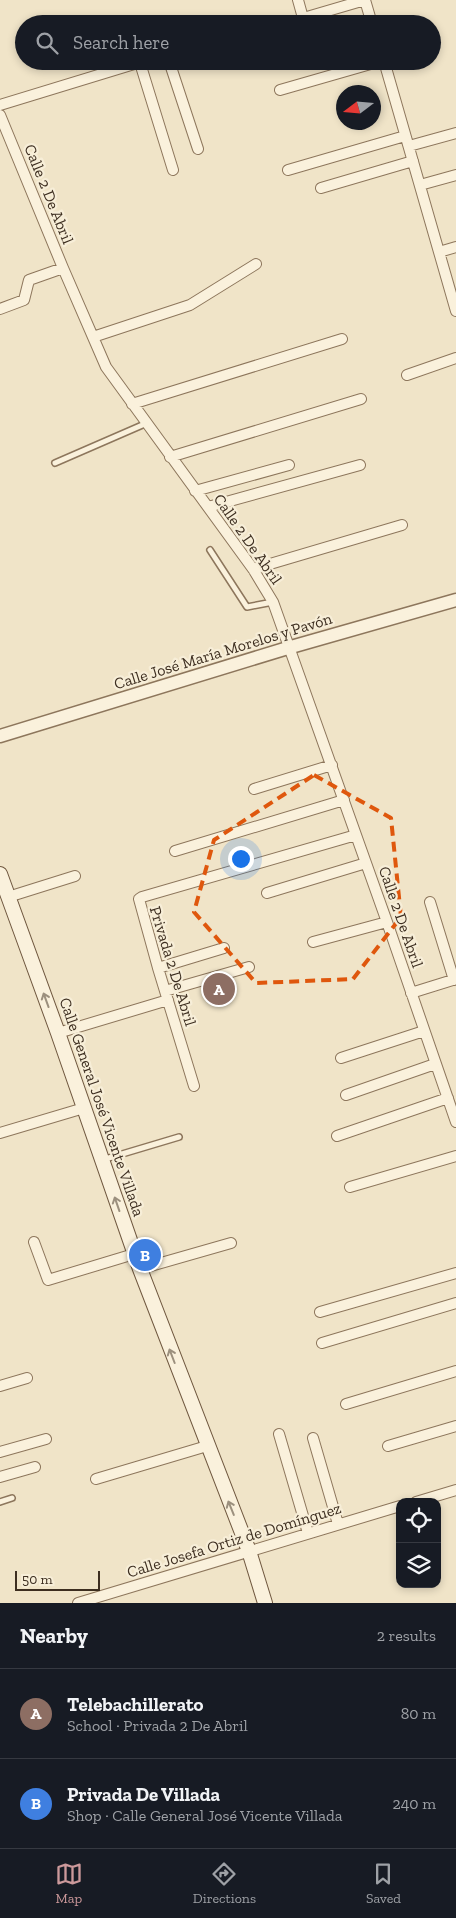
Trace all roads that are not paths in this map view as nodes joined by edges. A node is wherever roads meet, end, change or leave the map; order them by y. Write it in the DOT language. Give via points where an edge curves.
graph roads {
  1 [pos="298,0"];
  2 [pos="365,0"];
  3 [pos="302,15"];
  4 [pos="313,15"];
  5 [pos="369,15"];
  6 [pos="116,70"];
  7 [pos="144,70"];
  8 [pos="172,70"];
  9 [pos="350,70"];
  10 [pos="385,70"];
  11 [pos="280,90"];
  12 [pos="0,105"];
  13 [pos="0,115"];
  14 [pos="456,133"];
  15 [pos="407,141"];
  16 [pos="198,149"];
  17 [pos="413,161"];
  18 [pos="173,170"];
  19 [pos="288,170"];
  20 [pos="456,174"];
  21 [pos="420,185"];
  22 [pos="321,188"];
  23 [pos="456,247"];
  24 [pos="439,252"];
  25 [pos="256,264"];
  26 [pos="63,268"];
  27 [pos="0,309"];
  28 [pos="456,311"];
  29 [pos="93,337"];
  30 [pos="342,339"];
  31 [pos="456,358"];
  32 [pos="407,375"];
  33 [pos="362,399"];
  34 [pos="132,404"];
  35 [pos="147,423"];
  36 [pos="170,457"];
  37 [pos="55,463"];
  38 [pos="360,464"];
  39 [pos="289,465"];
  40 [pos="195,491"];
  41 [pos="208,507"];
  42 [pos="402,525"];
  43 [pos="210,550"];
  44 [pos="253,569"];
  45 [pos="456,600"];
  46 [pos="273,602"];
  47 [pos="290,647"];
  48 [pos="0,736"];
  49 [pos="332,765"];
  50 [pos="254,789"];
  51 [pos="344,800"];
  52 [pos="356,835"];
  53 [pos="175,851"];
  54 [pos="366,863"];
  55 [pos="0,874"];
  56 [pos="75,876"];
  57 [pos="267,893"];
  58 [pos="8,897"];
  59 [pos="430,902"];
  60 [pos="387,922"];
  61 [pos="312,942"];
  62 [pos="224,948"];
  63 [pos="249,967"];
  64 [pos="158,968"];
  65 [pos="455,979"];
  66 [pos="411,993"];
  67 [pos="166,996"];
  68 [pos="424,1031"];
  69 [pos="58,1033"];
  70 [pos="340,1058"];
  71 [pos="435,1064"];
  72 [pos="194,1086"];
  73 [pos="346,1095"];
  74 [pos="448,1098"];
  75 [pos="84,1108"];
  76 [pos="456,1122"];
  77 [pos="0,1133"];
  78 [pos="337,1136"];
  79 [pos="179,1137"];
  80 [pos="456,1156"];
  81 [pos="102,1160"];
  82 [pos="350,1187"];
  83 [pos="34,1242"];
  84 [pos="231,1243"];
  85 [pos="134,1254"];
  86 [pos="140,1269"];
  87 [pos="456,1273"];
  88 [pos="456,1302"];
  89 [pos="320,1312"];
  90 [pos="322,1343"];
  91 [pos="456,1371"];
  92 [pos="27,1378"];
  93 [pos="0,1386"];
  94 [pos="346,1404"];
  95 [pos="456,1426"];
  96 [pos="279,1434"];
  97 [pos="313,1438"];
  98 [pos="46,1439"];
  99 [pos="206,1446"];
  100 [pos="388,1446"];
  101 [pos="0,1452"];
  102 [pos="35,1467"];
  103 [pos="0,1477"];
  104 [pos="96,1479"];
  105 [pos="456,1490"];
  106 [pos="12,1498"];
  107 [pos="429,1498"];
  108 [pos="0,1502"];
  109 [pos="396,1507"];
  110 [pos="338,1524"];
  111 [pos="308,1533"];
  112 [pos="249,1551"];
  113 [pos="78,1603"];
  114 [pos="266,1603"];
  1 -- 3 [label="street"];
  2 -- 4 [label="street"];
  2 -- 5 [label="street"];
  6 -- 12 [label="street"];
  7 -- 18 [label="street"];
  8 -- 16 [label="street"];
  9 -- 11 [label="street"];
  10 -- 15 [label="street"];
  13 -- 26 [label="street, Calle 2 De Abril"];
  14 -- 15 [label="street"];
  15 -- 17 [label="street"];
  15 -- 19 [label="street"];
  17 -- 21 [label="street"];
  17 -- 22 [label="street"];
  20 -- 21 [label="street"];
  21 -- 24 [label="street"];
  23 -- 24 [label="street"];
  24 -- 28 [label="street"];
  25 -- 29 [label="street" via="190,305"];
  26 -- 27 [label="street" via="32,278 27,284 24,300"];
  26 -- 29 [label="street, Calle 2 De Abril"];
  29 -- 34 [label="street, Calle 2 De Abril" via="106,367"];
  30 -- 34 [label="street"];
  31 -- 32 [label="street"];
  33 -- 36 [label="street"];
  34 -- 35 [label="street, Calle 2 De Abril"];
  35 -- 36 [label="street, Calle 2 De Abril"];
  35 -- 37 [label="lane"];
  36 -- 40 [label="street, Calle 2 De Abril"];
  38 -- 41 [label="street"];
  39 -- 40 [label="street"];
  40 -- 41 [label="street, Calle 2 De Abril"];
  41 -- 44 [label="street, Calle 2 De Abril"];
  42 -- 44 [label="street"];
  43 -- 46 [label="lane" via="245,606 249,608"];
  44 -- 46 [label="street, Calle 2 De Abril"];
  45 -- 47 [label="street, Calle José María Morelos y Pavón"];
  46 -- 47 [label="street, Calle 2 De Abril"];
  47 -- 48 [label="street, Calle José María Morelos y Pavón"];
  47 -- 49 [label="street, Calle 2 De Abril"];
  49 -- 50 [label="street"];
  49 -- 51 [label="street, Calle 2 De Abril"];
  51 -- 52 [label="street, Calle 2 De Abril"];
  51 -- 53 [label="street"];
  52 -- 54 [label="street, Calle 2 De Abril"];
  52 -- 64 [label="street, Privada 2 De Abril" via="140,898"];
  54 -- 57 [label="street"];
  54 -- 60 [label="street, Calle 2 De Abril"];
  55 -- 58 [label="main road, Calle General José Vicente Villada"];
  56 -- 58 [label="street"];
  69 -- 58 [label="main road, Calle General José Vicente Villada, one-way"];
  59 -- 65 [label="street"];
  60 -- 61 [label="street"];
  60 -- 66 [label="street, Calle 2 De Abril"];
  62 -- 64 [label="street"];
  63 -- 67 [label="street"];
  64 -- 67 [label="street, Privada 2 De Abril"];
  65 -- 66 [label="street"];
  66 -- 68 [label="street, Calle 2 De Abril"];
  67 -- 69 [label="street"];
  67 -- 72 [label="street, Privada 2 De Abril"];
  68 -- 70 [label="street"];
  68 -- 71 [label="street, Calle 2 De Abril"];
  69 -- 75 [label="main road, Calle General José Vicente Villada"];
  71 -- 73 [label="street"];
  71 -- 74 [label="street, Calle 2 De Abril"];
  74 -- 76 [label="street, Calle 2 De Abril"];
  74 -- 78 [label="street"];
  75 -- 77 [label="street"];
  75 -- 81 [label="main road, Calle General José Vicente Villada"];
  79 -- 81 [label="lane"];
  80 -- 82 [label="street"];
  85 -- 81 [label="main road, Calle General José Vicente Villada, one-way"];
  83 -- 85 [label="street" via="48,1280"];
  84 -- 86 [label="street"];
  85 -- 86 [label="main road, Calle General José Vicente Villada"];
  99 -- 86 [label="main road, Calle General José Vicente Villada, one-way"];
  87 -- 89 [label="street"];
  88 -- 90 [label="street"];
  91 -- 94 [label="street"];
  92 -- 93 [label="street"];
  95 -- 100 [label="street"];
  96 -- 111 [label="street"];
  97 -- 110 [label="street"];
  98 -- 101 [label="street"];
  99 -- 104 [label="street"];
  112 -- 99 [label="main road, Calle General José Vicente Villada, one-way"];
  102 -- 103 [label="street"];
  105 -- 107 [label="street"];
  106 -- 108 [label="lane"];
  109 -- 110 [label="street, Calle Josefa Ortiz de Domínguez"];
  110 -- 111 [label="street, Calle Josefa Ortiz de Domínguez"];
  111 -- 112 [label="street, Calle Josefa Ortiz de Domínguez"];
  112 -- 113 [label="street, Calle Josefa Ortiz de Domínguez"];
  112 -- 114 [label="main road, Calle General José Vicente Villada"];
}
